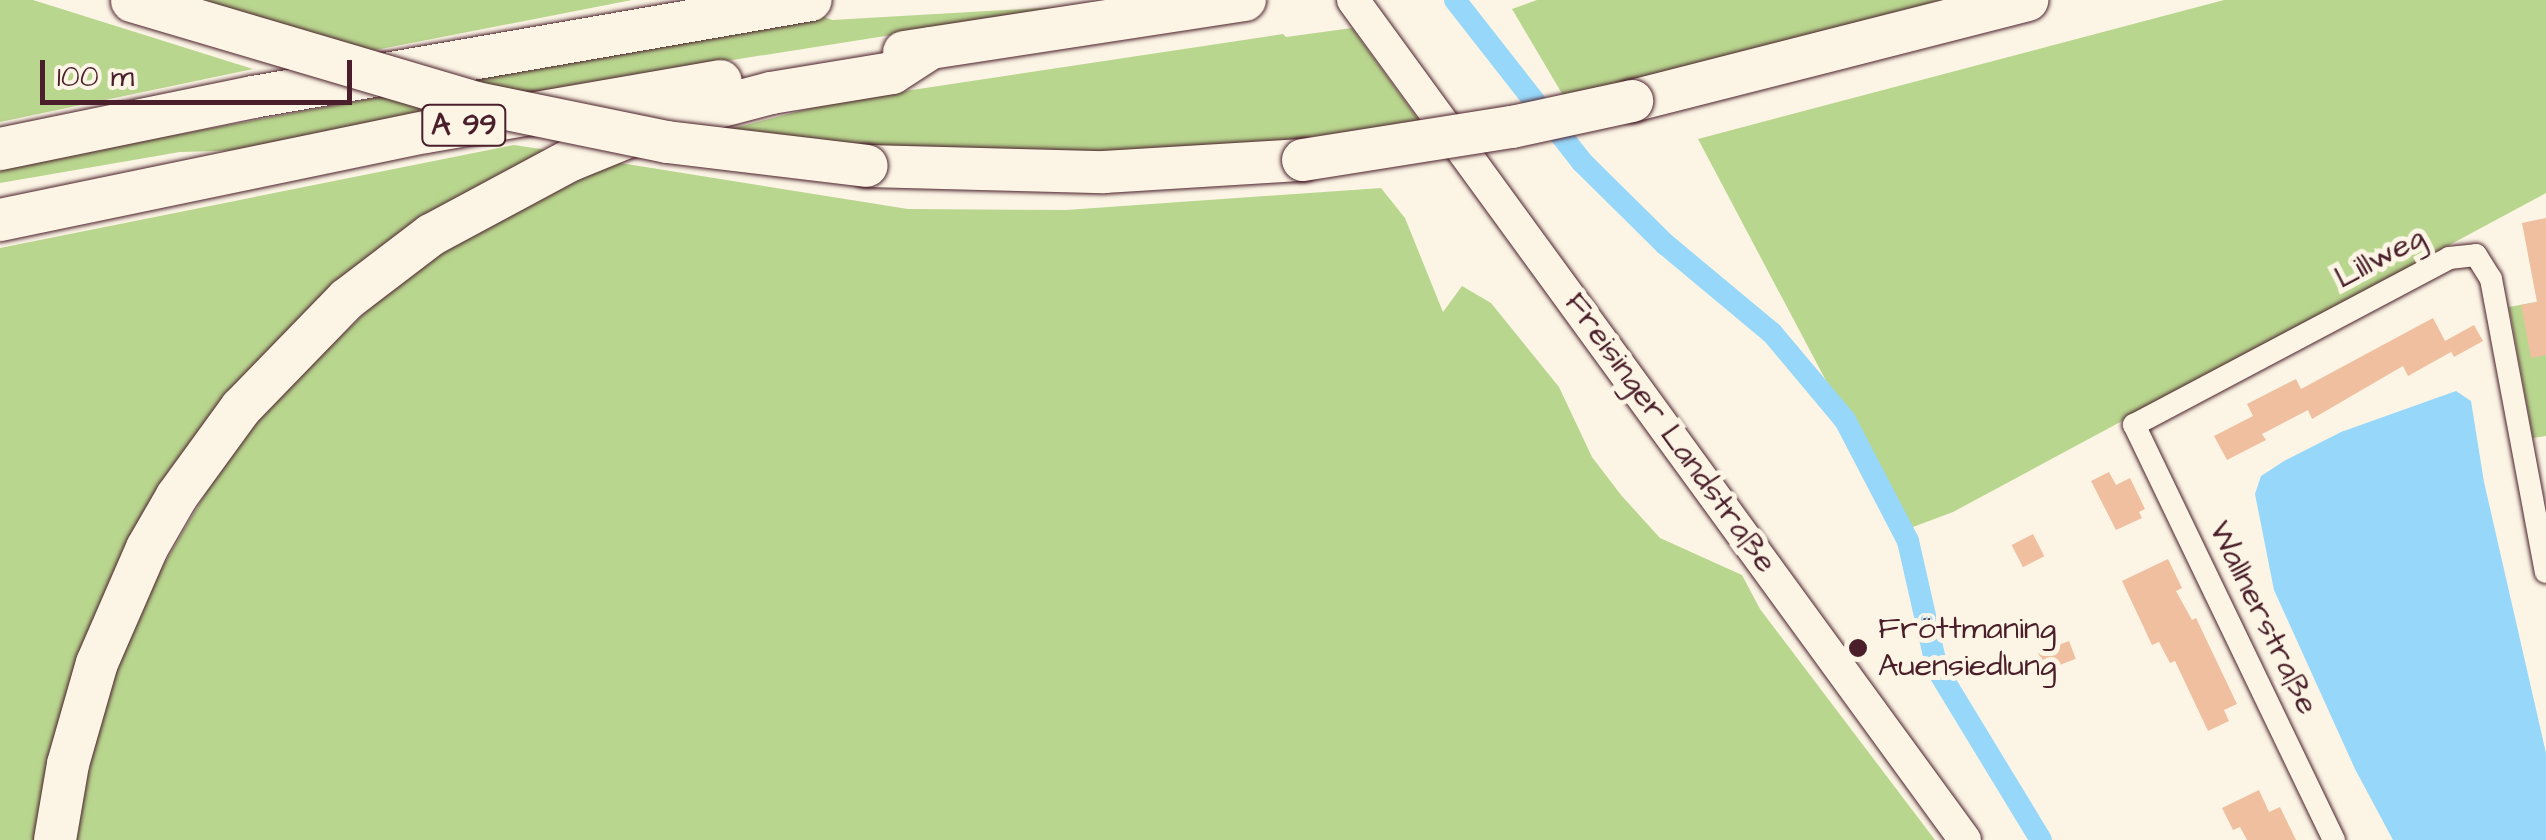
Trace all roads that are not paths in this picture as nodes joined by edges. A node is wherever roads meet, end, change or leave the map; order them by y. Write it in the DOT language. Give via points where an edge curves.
graph roads {
  1 [pos="810,0"];
  2 [pos="1353,0"];
  3 [pos="2027,0"];
  4 [pos="129,1"];
  5 [pos="1232,2"];
  6 [pos="931,48"];
  7 [pos="0,150"];
  8 [pos="0,220"];
  9 [pos="2134,425"];
  10 [pos="2546,572"];
  11 [pos="55,840"];
  12 [pos="1965,840"];
  13 [pos="2334,840"];
  1 -- 7 [label="highway, A 99" via="272,94"];
  2 -- 12 [label="main road, Freisinger Landstraße"];
  3 -- 4 [label="highway, bridge" via="1512,127 1302,160 1104,172 866,166 667,142 477,103"];
  5 -- 6 [label="highway, A 99"];
  6 -- 8 [label="highway, A 99" via="426,132"];
  6 -- 11 [label="highway" via="892,72 669,120 571,160 448,225 347,299 241,408 147,548 96,663"];
  9 -- 10 [label="street, Lillweg" via="2450,258 2476,256 2490,279"];
  9 -- 13 [label="street, Wallnerstraße"];
}
